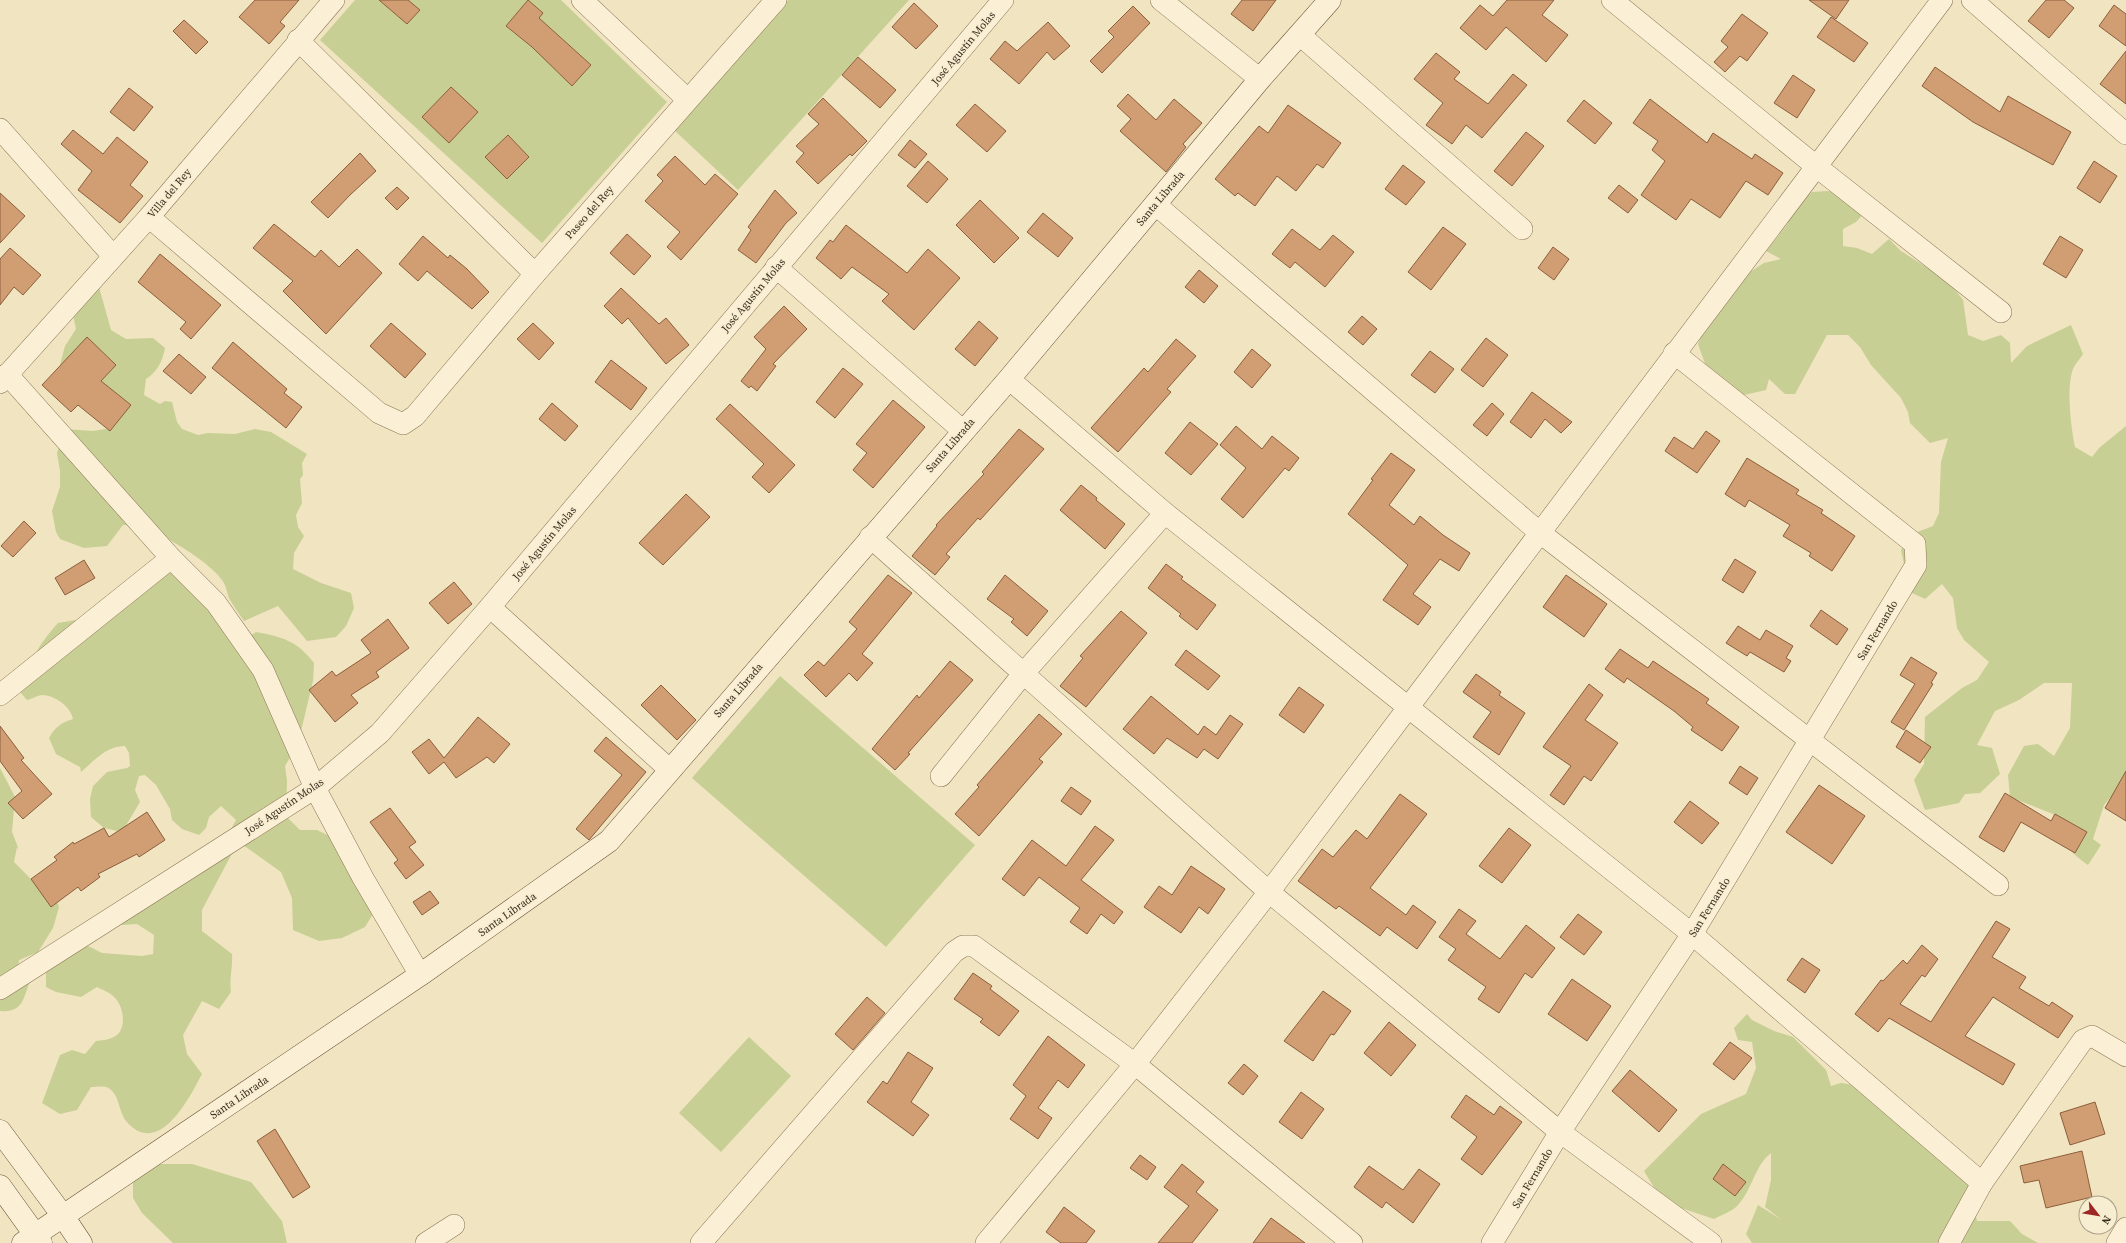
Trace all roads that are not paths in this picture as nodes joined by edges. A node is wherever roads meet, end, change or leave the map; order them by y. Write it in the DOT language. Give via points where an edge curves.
graph roads {
  1 [pos="334,0"];
  2 [pos="582,0"];
  3 [pos="776,0"];
  4 [pos="1002,0"];
  5 [pos="1161,0"];
  6 [pos="1330,0"];
  7 [pos="1612,0"];
  8 [pos="1942,0"];
  9 [pos="1972,0"];
  10 [pos="1300,35"];
  11 [pos="298,40"];
  12 [pos="1260,79"];
  13 [pos="687,99"];
  14 [pos="0,129"];
  15 [pos="2126,134"];
  16 [pos="1817,167"];
  17 [pos="1155,204"];
  18 [pos="149,218"];
  19 [pos="1522,229"];
  20 [pos="113,256"];
  21 [pos="776,267"];
  22 [pos="534,274"];
  23 [pos="2000,312"];
  24 [pos="1674,353"];
  25 [pos="4,378"];
  26 [pos="1009,379"];
  27 [pos="963,431"];
  28 [pos="1165,513"];
  29 [pos="1539,532"];
  30 [pos="870,537"];
  31 [pos="171,558"];
  32 [pos="490,607"];
  33 [pos="1023,674"];
  34 [pos="0,695"];
  35 [pos="1408,708"];
  36 [pos="1811,741"];
  37 [pos="670,770"];
  38 [pos="941,776"];
  39 [pos="315,788"];
  40 [pos="1998,885"];
  41 [pos="1269,892"];
  42 [pos="1692,934"];
  43 [pos="420,975"];
  44 [pos="0,989"];
  45 [pos="2126,1056"];
  46 [pos="1135,1064"];
  47 [pos="0,1131"];
  48 [pos="1560,1132"];
  49 [pos="1982,1183"];
  50 [pos="0,1186"];
  51 [pos="63,1216"];
  52 [pos="454,1225"];
  53 [pos="2126,1228"];
  54 [pos="33,1240"];
  55 [pos="988,1242"];
  56 [pos="81,1243"];
  57 [pos="426,1243"];
  58 [pos="701,1243"];
  59 [pos="1352,1243"];
  60 [pos="1492,1243"];
  61 [pos="1711,1243"];
  62 [pos="1948,1243"];
  63 [pos="2117,1243"];
  1 -- 11 [label="street, Villa del Rey"];
  2 -- 13 [label="street"];
  3 -- 13 [label="street, Paseo del Rey"];
  4 -- 21 [label="street, José Agustín Molas"];
  5 -- 12 [label="street"];
  6 -- 10 [label="street, Santa Librada"];
  7 -- 16 [label="street"];
  8 -- 16 [label="street"];
  9 -- 15 [label="street"];
  10 -- 12 [label="street, Santa Librada"];
  10 -- 19 [label="street"];
  11 -- 18 [label="street, Villa del Rey"];
  11 -- 22 [label="street"];
  12 -- 17 [label="street, Santa Librada"];
  13 -- 22 [label="street, Paseo del Rey"];
  14 -- 20 [label="street"];
  16 -- 23 [label="street"];
  16 -- 24 [label="street"];
  17 -- 26 [label="street, Santa Librada"];
  17 -- 29 [label="street"];
  18 -- 20 [label="street, Villa del Rey"];
  18 -- 22 [label="street, Paseo del Rey" via="379,413 403,424 415,416"];
  20 -- 25 [label="street, Villa del Rey"];
  21 -- 27 [label="street"];
  21 -- 32 [label="street, José Agustín Molas"];
  24 -- 29 [label="street"];
  24 -- 36 [label="street, San Fernando" via="1915,544 1916,565"];
  25 -- 31 [label="street"];
  26 -- 27 [label="street, Santa Librada"];
  26 -- 28 [label="street"];
  27 -- 30 [label="street, Santa Librada"];
  28 -- 33 [label="street"];
  28 -- 35 [label="street"];
  29 -- 35 [label="street"];
  29 -- 36 [label="street"];
  30 -- 33 [label="street"];
  30 -- 37 [label="street, Santa Librada"];
  31 -- 34 [label="street"];
  31 -- 39 [label="street" via="216,603 263,670"];
  32 -- 37 [label="street"];
  32 -- 39 [label="street, José Agustín Molas" via="380,733"];
  33 -- 38 [label="street"];
  33 -- 41 [label="street"];
  35 -- 41 [label="street"];
  35 -- 42 [label="street"];
  36 -- 40 [label="street"];
  36 -- 42 [label="street, San Fernando"];
  37 -- 43 [label="street, Santa Librada" via="609,841"];
  39 -- 43 [label="street" via="362,878"];
  39 -- 44 [label="street, José Agustín Molas"];
  41 -- 46 [label="street"];
  41 -- 48 [label="street"];
  42 -- 48 [label="street, San Fernando"];
  42 -- 49 [label="street"];
  43 -- 51 [label="street, Santa Librada"];
  45 -- 49 [label="street" via="2092,1036 2083,1040"];
  46 -- 55 [label="street"];
  46 -- 58 [label="street" via="974,946 963,946 954,952"];
  46 -- 59 [label="street"];
  47 -- 51 [label="street"];
  48 -- 60 [label="street, San Fernando"];
  48 -- 61 [label="street"];
  49 -- 62 [label="street"];
  50 -- 54 [label="street"];
  51 -- 54 [label="street, Santa Librada"];
  51 -- 56 [label="street"];
  52 -- 57 [label="street"];
  53 -- 63 [label="street"];
}
